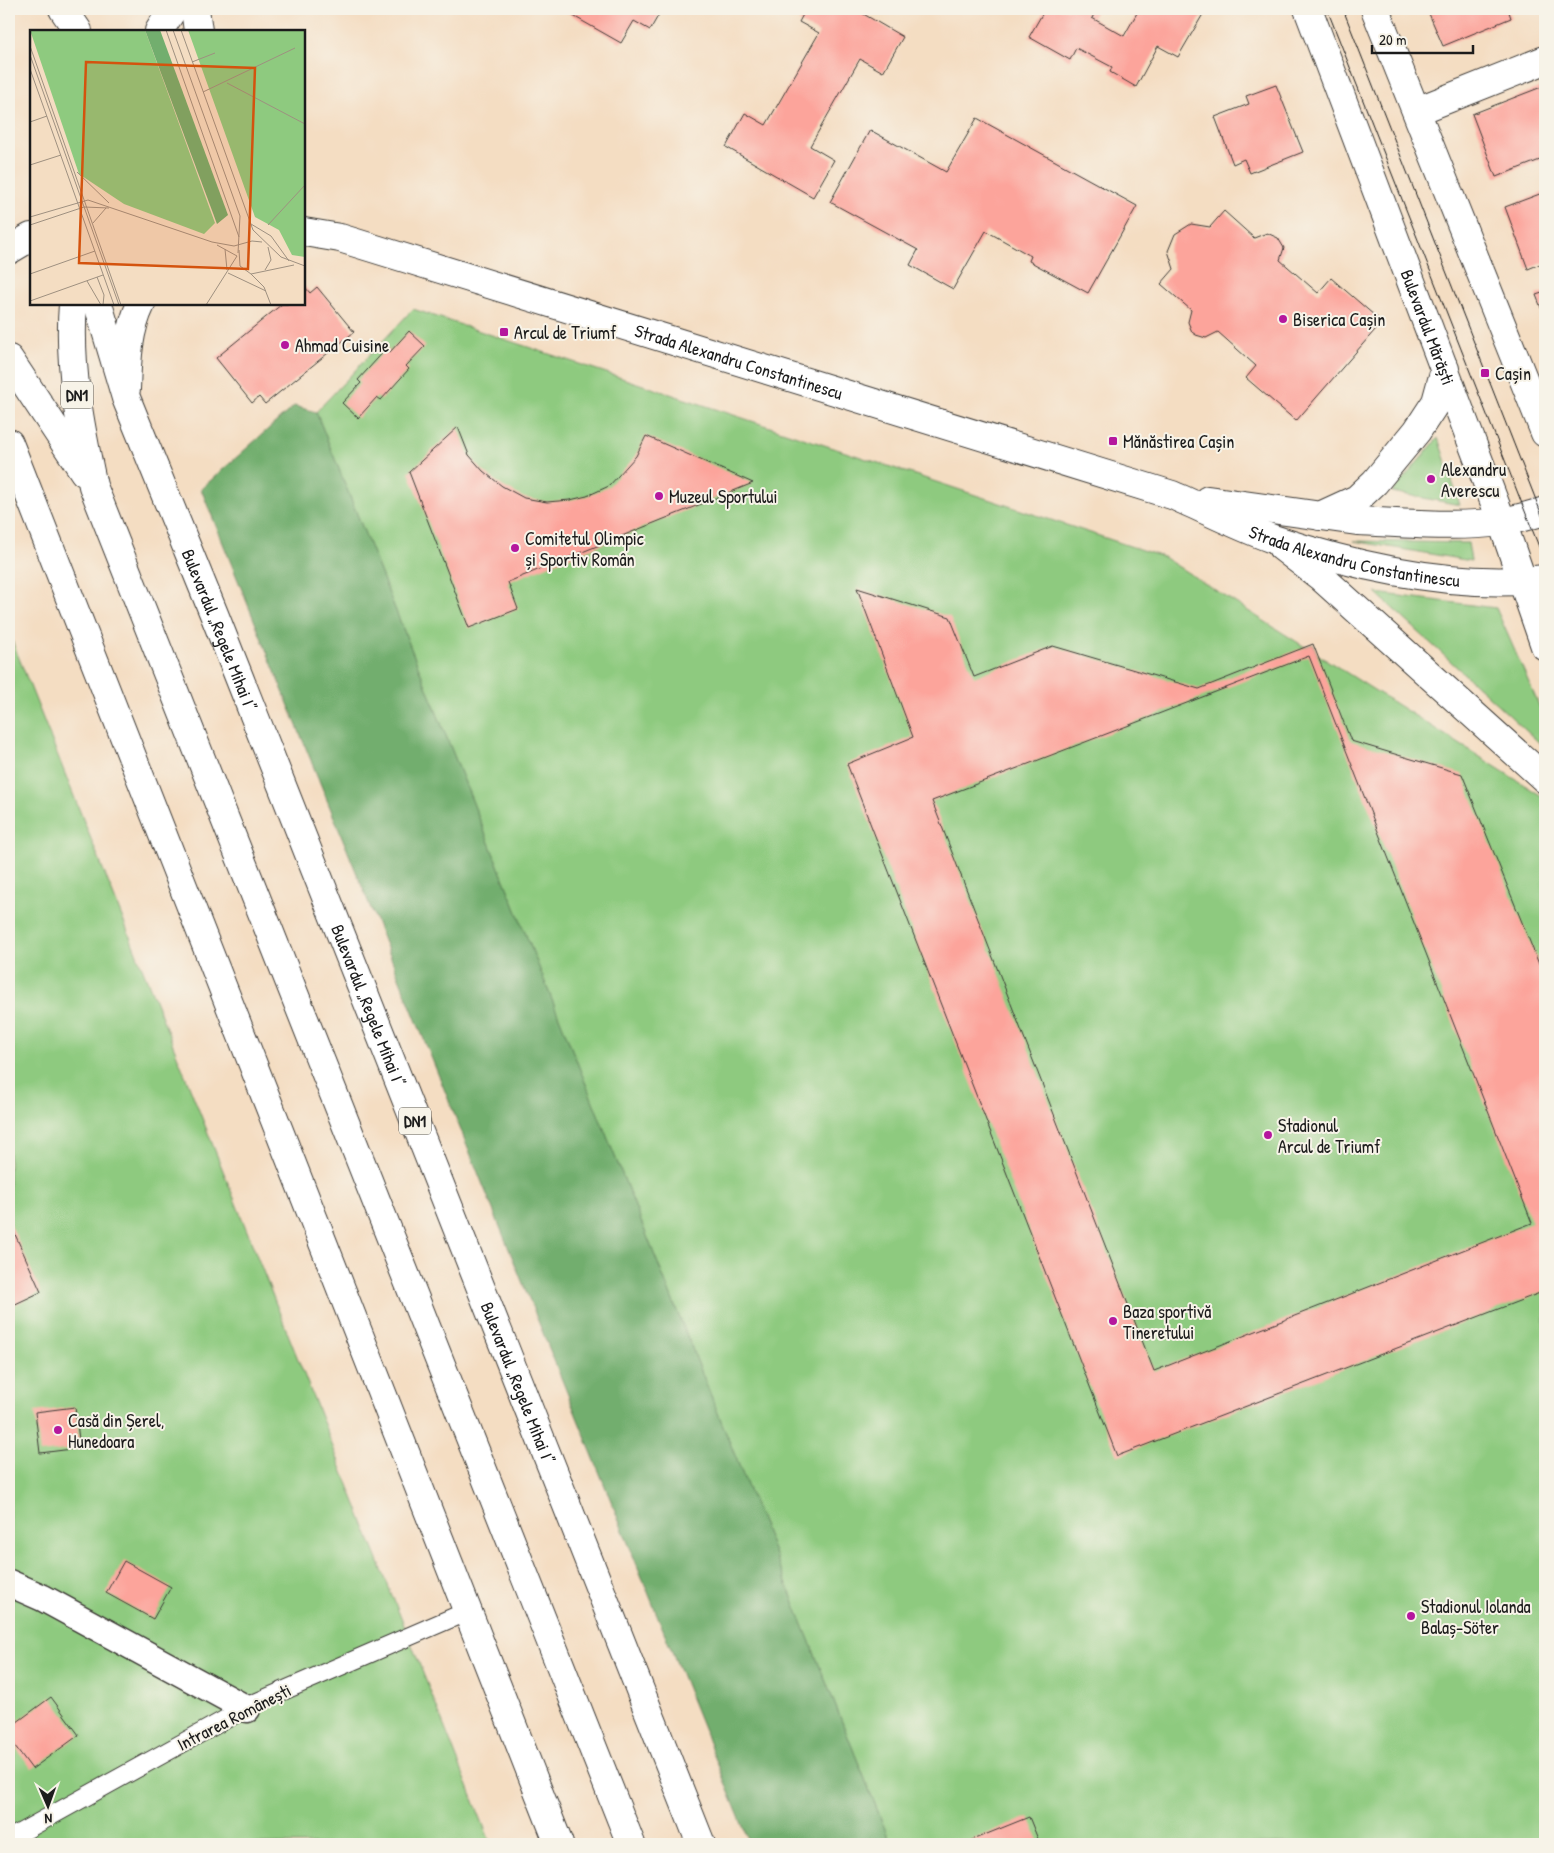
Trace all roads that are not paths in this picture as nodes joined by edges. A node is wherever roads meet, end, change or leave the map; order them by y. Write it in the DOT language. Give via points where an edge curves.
graph roads {
  1 [pos="63,9"];
  2 [pos="173,9"];
  3 [pos="195,9"];
  4 [pos="1308,9"];
  5 [pos="1375,9"];
  6 [pos="77,30"];
  7 [pos="160,30"];
  8 [pos="198,30"];
  9 [pos="1545,60"];
  10 [pos="1417,111"];
  11 [pos="305,220"];
  12 [pos="305,232"];
  13 [pos="30,238"];
  14 [pos="340,238"];
  15 [pos="9,250"];
  16 [pos="73,305"];
  17 [pos="98,305"];
  18 [pos="141,305"];
  19 [pos="9,358"];
  20 [pos="1445,369"];
  21 [pos="126,398"];
  22 [pos="1545,433"];
  23 [pos="9,443"];
  24 [pos="93,486"];
  25 [pos="1172,495"];
  26 [pos="1545,511"];
  27 [pos="1320,516"];
  28 [pos="1502,522"];
  29 [pos="1271,538"];
  30 [pos="1534,580"];
  31 [pos="1545,646"];
  32 [pos="1545,779"];
  33 [pos="9,1583"];
  34 [pos="468,1611"];
  35 [pos="247,1708"];
  36 [pos="9,1839"];
  37 [pos="558,1844"];
  38 [pos="631,1844"];
  39 [pos="701,1844"];
  1 -- 6 [label="main road"];
  2 -- 7 [label="main road"];
  3 -- 8 [label="main road"];
  4 -- 20 [label="main road, Bulevardul Mărăști"];
  5 -- 10 [label="main road"];
  9 -- 10 [label="main road"];
  10 -- 22 [label="main road"];
  11 -- 14 [label="main road"];
  12 -- 14 [label="main road, Strada Alexandru Constantinescu"];
  13 -- 15 [label="main road"];
  14 -- 25 [label="main road, Strada Alexandru Constantinescu"];
  16 -- 24 [label="main road, DN1" via="72,357 81,431"];
  17 -- 21 [label="main road, Bulevardul „Regele Mihai I” / DN1"];
  18 -- 21 [label="main road" via="127,353"];
  19 -- 24 [label="main road, DN1"];
  20 -- 27 [label="main road" via="1436,402 1375,482 1357,499"];
  20 -- 28 [label="main road, Bulevardul Mărăști"];
  21 -- 39 [label="main road, Bulevardul „Regele Mihai I” / DN1" via="229,650"];
  23 -- 34 [label="main road"];
  24 -- 38 [label="main road, DN1"];
  25 -- 27 [label="main road, Strada Alexandru Constantinescu"];
  25 -- 29 [label="main road, Strada Alexandru Constantinescu"];
  26 -- 28 [label="main road, Strada Alexandru Constantinescu"];
  27 -- 28 [label="main road, Strada Alexandru Constantinescu" via="1380,522"];
  28 -- 30 [label="main road, Bulevardul Mărăști"];
  29 -- 30 [label="main road, Strada Alexandru Constantinescu" via="1339,559 1405,572 1491,583"];
  29 -- 32 [label="main road" via="1322,578"];
  30 -- 31 [label="main road, Bulevardul Mărăști"];
  33 -- 35 [label="street" via="43,1598"];
  34 -- 35 [label="lane, Intrarea Românești"];
  34 -- 37 [label="main road"];
  35 -- 36 [label="lane, Intrarea Românești"];
}
